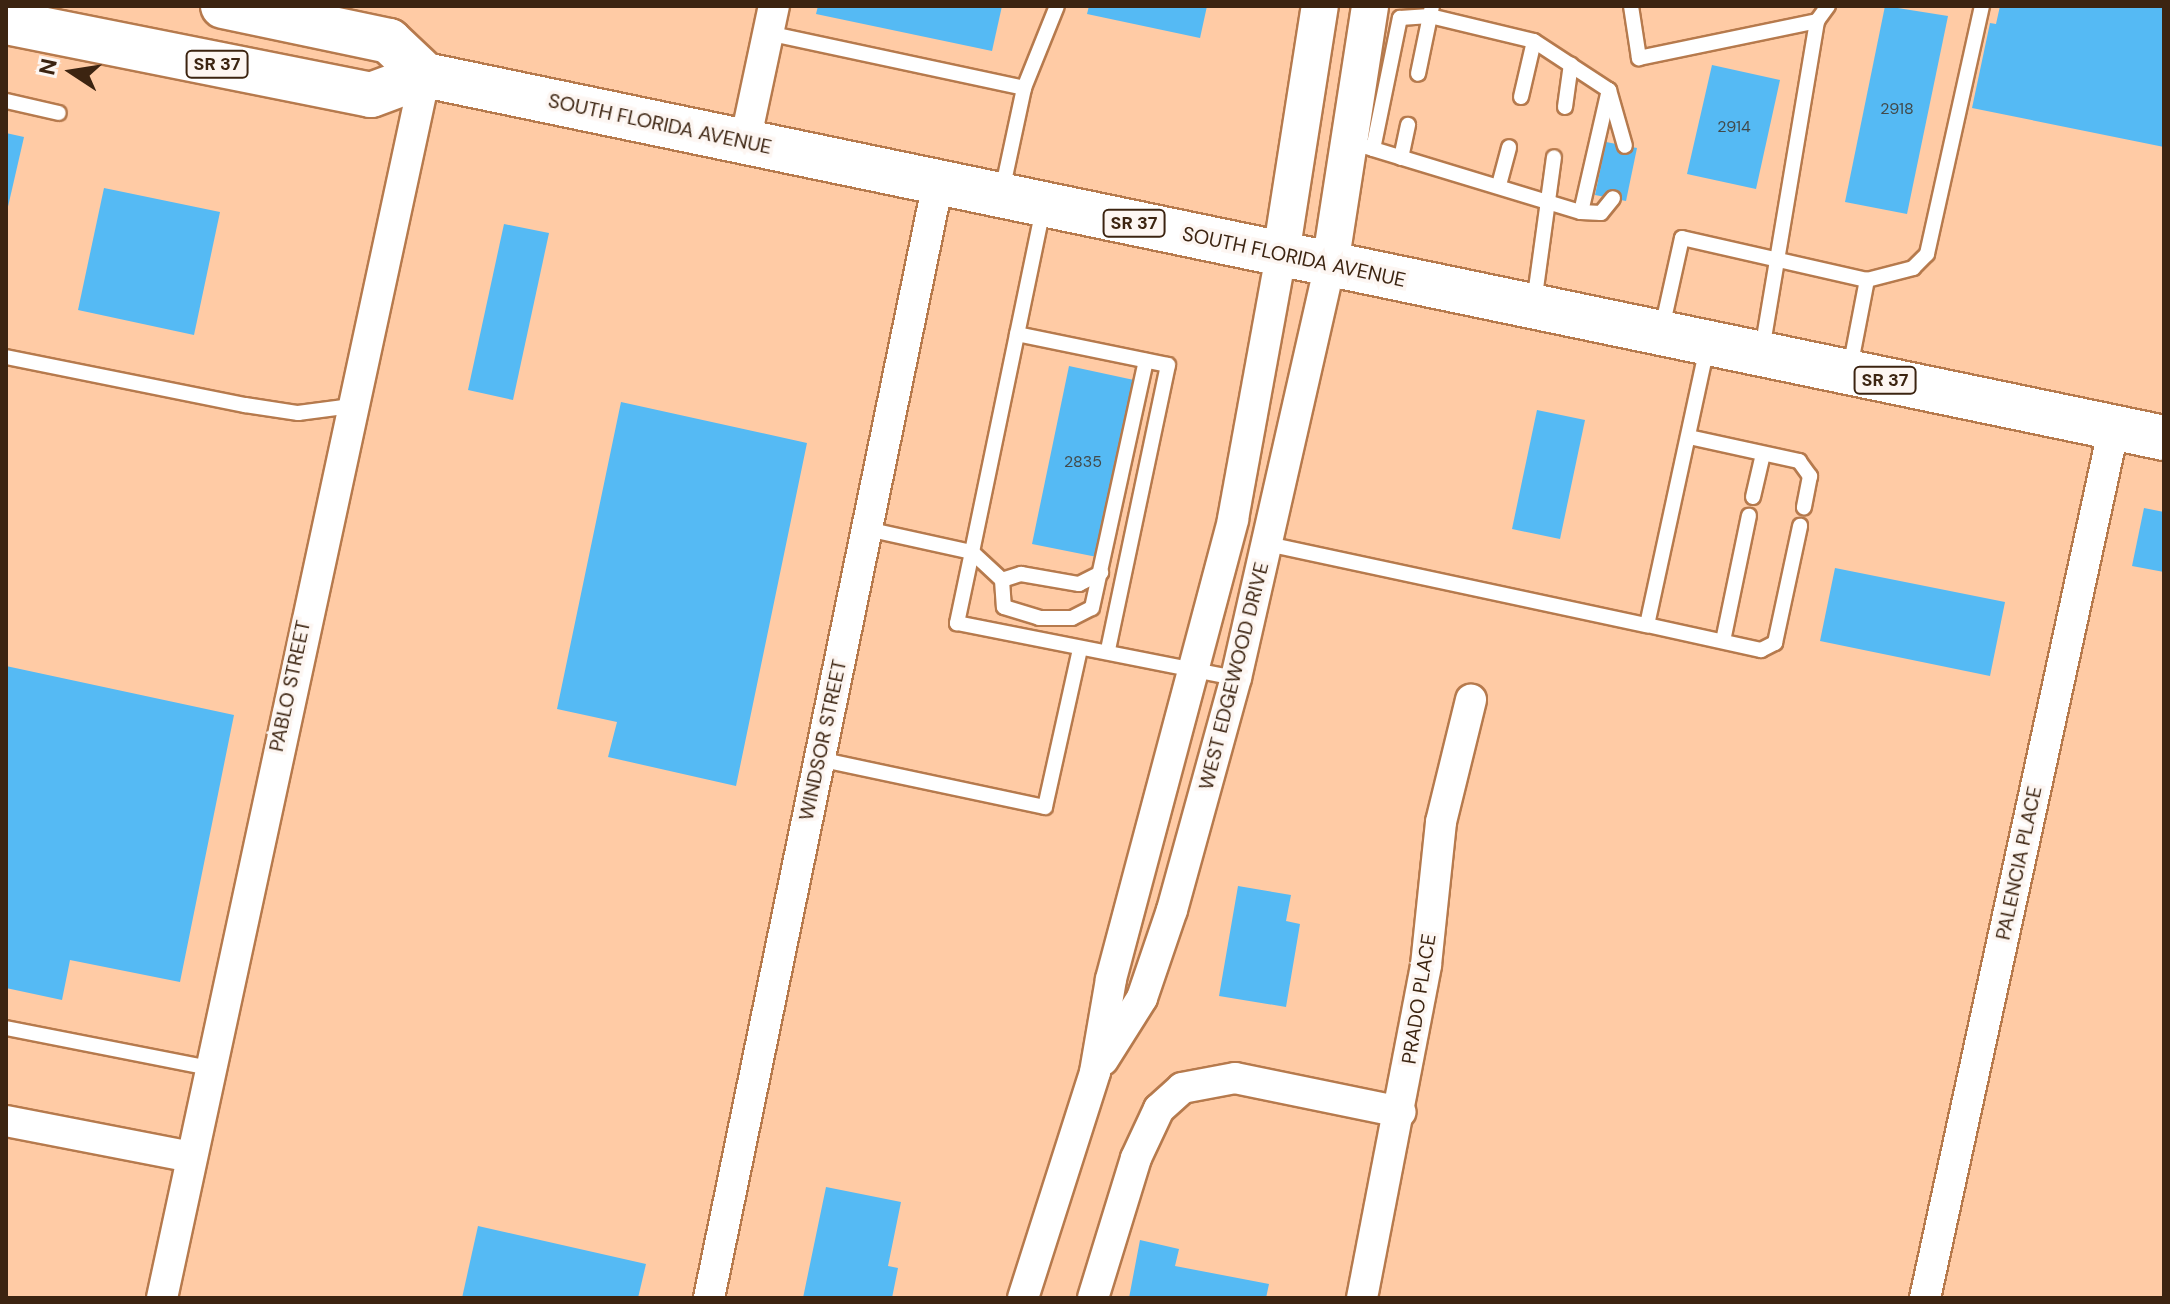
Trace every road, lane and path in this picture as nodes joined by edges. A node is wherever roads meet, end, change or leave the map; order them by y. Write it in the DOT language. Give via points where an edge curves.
graph roads {
  1 [pos="223,6"];
  2 [pos="1057,6"];
  3 [pos="1320,6"];
  4 [pos="1631,6"];
  5 [pos="1828,6"];
  6 [pos="1982,6"];
  7 [pos="1431,11"];
  8 [pos="1379,15"];
  9 [pos="771,19"];
  10 [pos="1817,21"];
  11 [pos="6,22"];
  12 [pos="1534,41"];
  13 [pos="1571,64"];
  14 [pos="1418,74"];
  15 [pos="425,75"];
  16 [pos="1024,88"];
  17 [pos="1609,90"];
  18 [pos="1521,97"];
  19 [pos="6,101"];
  20 [pos="1565,107"];
  21 [pos="59,113"];
  22 [pos="1408,125"];
  23 [pos="745,142"];
  24 [pos="1360,146"];
  25 [pos="1625,146"];
  26 [pos="1509,147"];
  27 [pos="1554,157"];
  28 [pos="1401,158"];
  29 [pos="938,182"];
  30 [pos="1499,185"];
  31 [pos="1001,195"];
  32 [pos="1613,198"];
  33 [pos="1549,201"];
  34 [pos="1043,204"];
  35 [pos="1581,212"];
  36 [pos="1281,254"];
  37 [pos="1781,260"];
  38 [pos="1330,265"];
  39 [pos="1867,280"];
  40 [pos="1534,307"];
  41 [pos="1017,334"];
  42 [pos="1661,334"];
  43 [pos="1708,343"];
  44 [pos="1761,355"];
  45 [pos="6,357"];
  46 [pos="1146,361"];
  47 [pos="1849,373"];
  48 [pos="352,406"];
  49 [pos="2114,427"];
  50 [pos="1689,437"];
  51 [pos="2164,438"];
  52 [pos="1763,454"];
  53 [pos="1753,497"];
  54 [pos="1804,507"];
  55 [pos="1749,516"];
  56 [pos="1800,526"];
  57 [pos="867,529"];
  58 [pos="1268,544"];
  59 [pos="972,552"];
  60 [pos="1101,573"];
  61 [pos="1002,580"];
  62 [pos="1647,625"];
  63 [pos="1723,641"];
  64 [pos="1080,649"];
  65 [pos="1108,650"];
  66 [pos="1194,670"];
  67 [pos="1236,678"];
  68 [pos="1471,700"];
  69 [pos="819,759"];
  70 [pos="6,1028"];
  71 [pos="210,1068"];
  72 [pos="1095,1072"];
  73 [pos="1401,1112"];
  74 [pos="6,1121"];
  75 [pos="192,1157"];
  76 [pos="162,1298"];
  77 [pos="709,1298"];
  78 [pos="1023,1298"];
  79 [pos="1093,1298"];
  80 [pos="1362,1298"];
  81 [pos="1925,1298"];
  1 -- 15 [label="main road" via="389,41"];
  2 -- 16 [label="lane"];
  3 -- 36 [label="street"];
  4 -- 10 [label="lane" via="1639,58"];
  5 -- 10 [label="lane"];
  6 -- 39 [label="lane" via="1927,254 1913,268"];
  7 -- 8 [label="lane"];
  7 -- 12 [label="lane"];
  7 -- 14 [label="lane"];
  8 -- 24 [label="street"];
  9 -- 16 [label="lane"];
  9 -- 23 [label="street"];
  10 -- 37 [label="lane"];
  11 -- 15 [label="main road, SR 37" via="371,95"];
  12 -- 13 [label="lane"];
  12 -- 18 [label="lane"];
  13 -- 17 [label="lane"];
  13 -- 20 [label="lane"];
  15 -- 23 [label="main road, SOUTH FLORIDA AVENUE / SR 37"];
  15 -- 48 [label="street, PABLO STREET"];
  16 -- 31 [label="lane"];
  17 -- 25 [label="lane"];
  17 -- 35 [label="lane"];
  19 -- 21 [label="lane"];
  22 -- 28 [label="lane"];
  23 -- 29 [label="main road, SOUTH FLORIDA AVENUE / SR 37"];
  24 -- 28 [label="lane"];
  24 -- 38 [label="street"];
  26 -- 30 [label="lane"];
  27 -- 33 [label="lane"];
  28 -- 30 [label="lane"];
  29 -- 31 [label="main road, SOUTH FLORIDA AVENUE / SR 37"];
  29 -- 57 [label="street, WINDSOR STREET"];
  30 -- 33 [label="lane"];
  31 -- 34 [label="main road, SOUTH FLORIDA AVENUE / SR 37"];
  32 -- 35 [label="lane" via="1601,213"];
  33 -- 35 [label="lane"];
  33 -- 40 [label="lane"];
  34 -- 36 [label="main road, SOUTH FLORIDA AVENUE / SR 37"];
  34 -- 41 [label="lane"];
  36 -- 38 [label="main road, SOUTH FLORIDA AVENUE / SR 37"];
  36 -- 66 [label="street, WEST EDGEWOOD DRIVE" via="1233,519"];
  37 -- 39 [label="lane"];
  37 -- 42 [label="lane" via="1682,238"];
  37 -- 44 [label="lane"];
  38 -- 40 [label="main road, SOUTH FLORIDA AVENUE / SR 37"];
  38 -- 58 [label="street, WEST EDGEWOOD DRIVE"];
  39 -- 47 [label="lane"];
  40 -- 42 [label="main road, SOUTH FLORIDA AVENUE / SR 37"];
  41 -- 46 [label="lane"];
  41 -- 59 [label="lane"];
  42 -- 43 [label="main road, SOUTH FLORIDA AVENUE / SR 37"];
  43 -- 44 [label="main road, SOUTH FLORIDA AVENUE / SR 37"];
  43 -- 50 [label="lane"];
  44 -- 47 [label="main road, SOUTH FLORIDA AVENUE / SR 37"];
  45 -- 48 [label="lane" via="298,413"];
  46 -- 60 [label="lane"];
  46 -- 65 [label="lane" via="1168,365"];
  47 -- 49 [label="main road, SOUTH FLORIDA AVENUE / SR 37"];
  48 -- 71 [label="street, PABLO STREET"];
  49 -- 51 [label="main road, SOUTH FLORIDA AVENUE / SR 37"];
  49 -- 81 [label="street, PALENCIA PLACE"];
  50 -- 52 [label="lane"];
  50 -- 62 [label="lane"];
  52 -- 53 [label="lane"];
  52 -- 54 [label="lane" via="1805,469 1810,476"];
  55 -- 63 [label="lane"];
  56 -- 63 [label="lane" via="1775,643 1761,650"];
  57 -- 59 [label="lane"];
  57 -- 69 [label="street, WINDSOR STREET"];
  58 -- 62 [label="lane"];
  58 -- 67 [label="street, WEST EDGEWOOD DRIVE"];
  59 -- 61 [label="lane"];
  59 -- 64 [label="lane" via="957,623"];
  60 -- 61 [label="lane" via="1079,584 1021,574"];
  60 -- 61 [label="lane" via="1092,608 1072,618 1039,618 1004,607"];
  62 -- 63 [label="lane"];
  64 -- 65 [label="lane"];
  64 -- 69 [label="lane" via="1045,807"];
  65 -- 66 [label="lane"];
  66 -- 67 [label="lane"];
  66 -- 72 [label="street, WEST EDGEWOOD DRIVE" via="1111,979"];
  67 -- 72 [label="street, WEST EDGEWOOD DRIVE" via="1142,998"];
  68 -- 73 [label="street, PRADO PLACE" via="1441,822"];
  69 -- 77 [label="street, WINDSOR STREET"];
  70 -- 71 [label="lane"];
  71 -- 75 [label="street, PABLO STREET"];
  72 -- 78 [label="street, WEST EDGEWOOD DRIVE"];
  73 -- 79 [label="street" via="1235,1078 1182,1088 1159,1109 1136,1158"];
  73 -- 80 [label="street, PRADO PLACE"];
  74 -- 75 [label="street"];
  75 -- 76 [label="street, PABLO STREET"];
}
